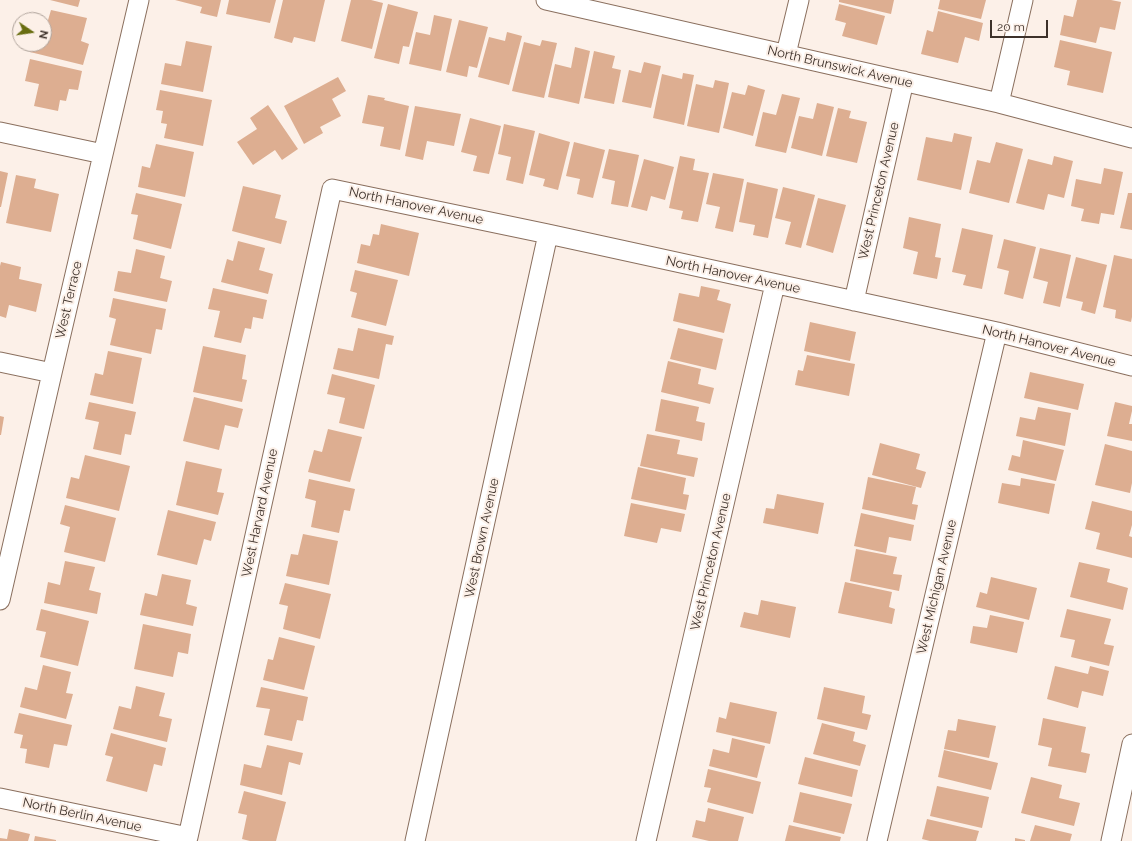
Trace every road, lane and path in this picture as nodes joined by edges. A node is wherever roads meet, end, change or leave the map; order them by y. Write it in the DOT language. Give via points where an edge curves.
graph roads {
  1 [pos="139,0"];
  2 [pos="546,0"];
  3 [pos="799,0"];
  4 [pos="1023,0"];
  5 [pos="570,3"];
  6 [pos="786,54"];
  7 [pos="904,81"];
  8 [pos="999,102"];
  9 [pos="0,132"];
  10 [pos="1132,138"];
  11 [pos="103,154"];
  12 [pos="332,189"];
  13 [pos="548,234"];
  14 [pos="775,284"];
  15 [pos="854,301"];
  16 [pos="997,332"];
  17 [pos="0,362"];
  18 [pos="1132,366"];
  19 [pos="52,372"];
  20 [pos="0,600"];
  21 [pos="1132,744"];
  22 [pos="0,798"];
  23 [pos="188,837"];
  24 [pos="415,841"];
  25 [pos="646,841"];
  26 [pos="877,841"];
  27 [pos="1111,841"];
  1 -- 11 [label="street, West Terrace"];
  2 -- 5 [label="street, North Brunswick Avenue"];
  3 -- 6 [label="street"];
  4 -- 8 [label="street"];
  5 -- 6 [label="street, North Brunswick Avenue"];
  6 -- 7 [label="street, North Brunswick Avenue"];
  7 -- 8 [label="street, North Brunswick Avenue"];
  7 -- 15 [label="street, West Princeton Avenue"];
  8 -- 10 [label="street, North Brunswick Avenue"];
  9 -- 11 [label="street"];
  11 -- 19 [label="street, West Terrace"];
  12 -- 13 [label="street, North Hanover Avenue"];
  12 -- 23 [label="street, West Harvard Avenue"];
  13 -- 14 [label="street, North Hanover Avenue"];
  13 -- 24 [label="street, West Brown Avenue"];
  14 -- 15 [label="street, North Hanover Avenue"];
  14 -- 25 [label="street, West Princeton Avenue"];
  15 -- 16 [label="street, North Hanover Avenue"];
  16 -- 18 [label="street, North Hanover Avenue"];
  16 -- 26 [label="street, West Michigan Avenue"];
  17 -- 19 [label="street"];
  19 -- 20 [label="street, West Terrace"];
  21 -- 27 [label="street"];
  22 -- 23 [label="street, North Berlin Avenue"];
}
